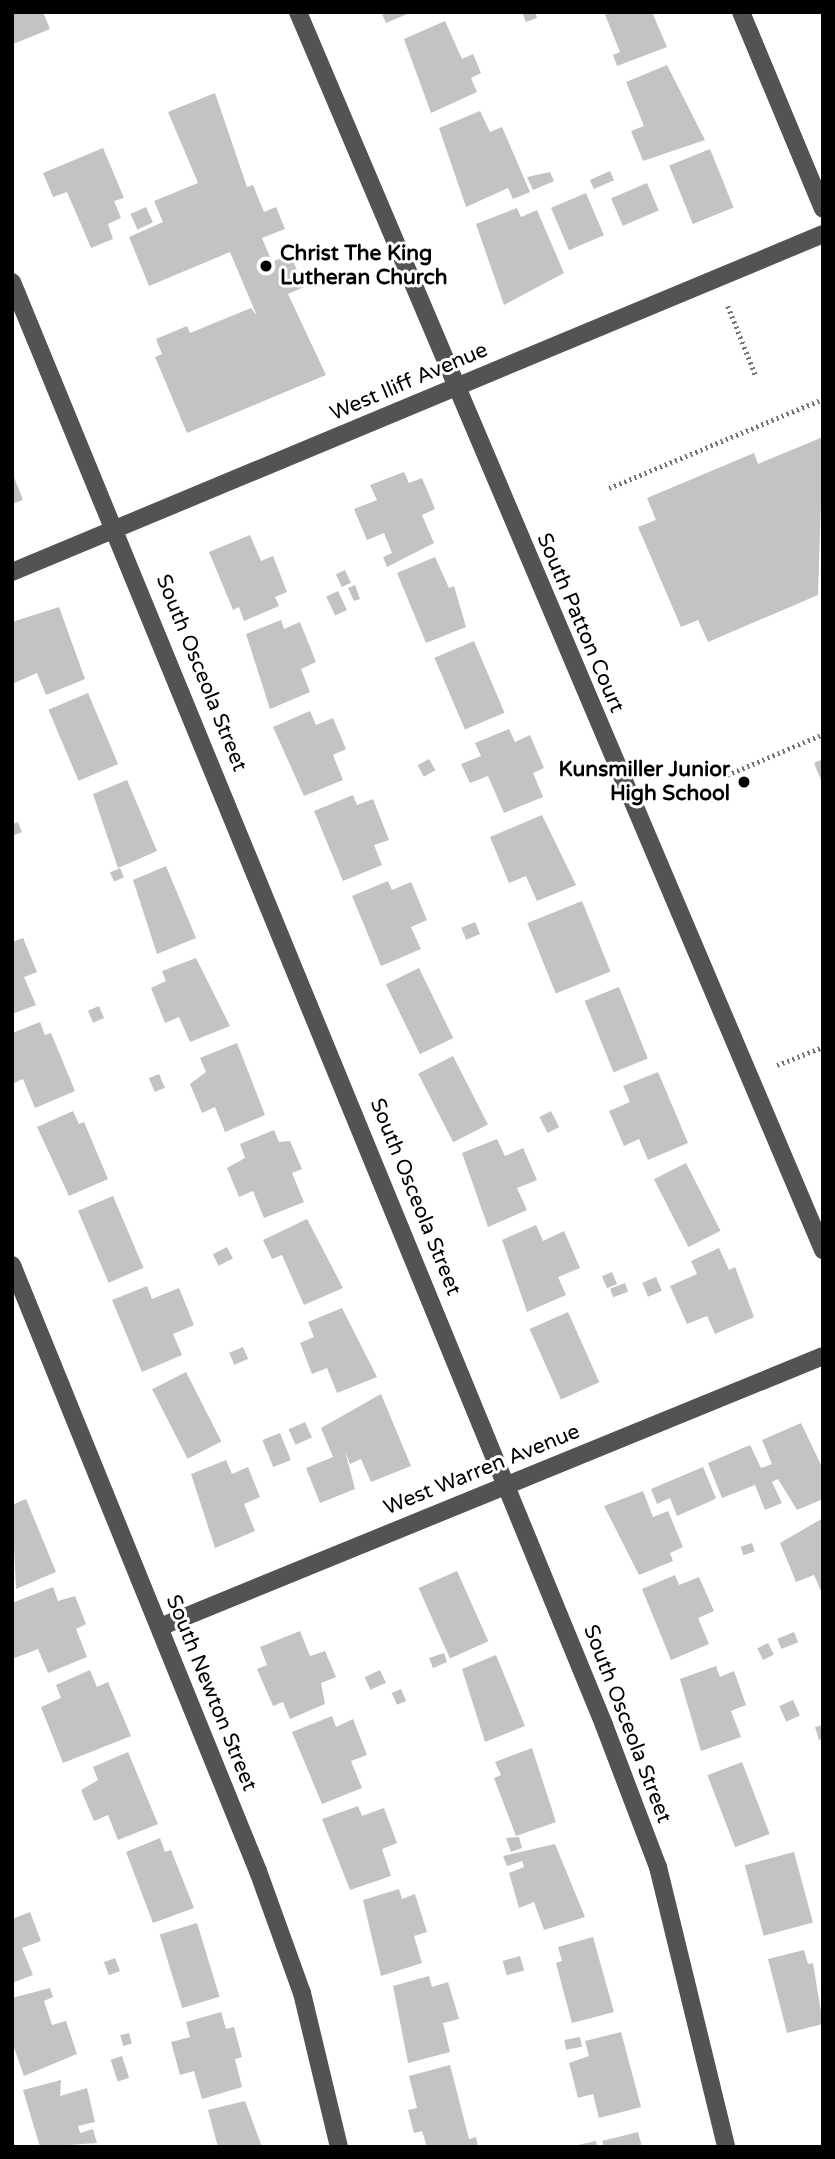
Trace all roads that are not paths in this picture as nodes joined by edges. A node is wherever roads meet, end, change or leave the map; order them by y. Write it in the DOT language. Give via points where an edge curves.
graph roads {
  1 [pos="298,12"];
  2 [pos="741,12"];
  3 [pos="823,209"];
  4 [pos="823,234"];
  5 [pos="12,282"];
  6 [pos="454,388"];
  7 [pos="117,528"];
  8 [pos="12,572"];
  9 [pos="823,1250"];
  10 [pos="12,1265"];
  11 [pos="823,1356"];
  12 [pos="508,1483"];
  13 [pos="160,1626"];
  14 [pos="339,2147"];
  15 [pos="726,2147"];
  1 -- 6 [label="street, South Patton Court"];
  2 -- 3 [label="street"];
  4 -- 6 [label="street, West Iliff Avenue"];
  5 -- 7 [label="street, South Osceola Street"];
  6 -- 7 [label="street, West Iliff Avenue"];
  6 -- 9 [label="street, South Patton Court"];
  7 -- 8 [label="street, West Iliff Avenue"];
  7 -- 12 [label="street, South Osceola Street"];
  10 -- 13 [label="street, South Newton Street"];
  11 -- 12 [label="street, West Warren Avenue"];
  12 -- 13 [label="street, West Warren Avenue"];
  12 -- 15 [label="street, South Osceola Street" via="658,1867"];
  13 -- 14 [label="street, South Newton Street" via="302,1993"];
}
